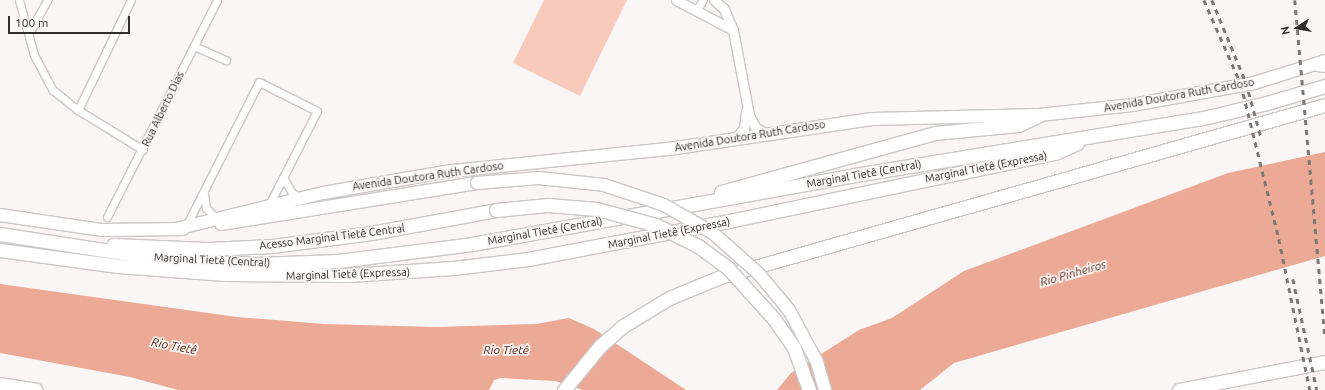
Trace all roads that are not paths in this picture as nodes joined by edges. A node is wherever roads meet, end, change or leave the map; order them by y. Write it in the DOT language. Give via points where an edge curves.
graph roads {
  1 [pos="19,0"];
  2 [pos="47,0"];
  3 [pos="131,0"];
  4 [pos="217,0"];
  5 [pos="676,0"];
  6 [pos="703,0"];
  7 [pos="714,0"];
  8 [pos="696,11"];
  9 [pos="733,30"];
  10 [pos="29,33"];
  11 [pos="194,46"];
  12 [pos="226,60"];
  13 [pos="1323,63"];
  14 [pos="1325,86"];
  15 [pos="746,103"];
  16 [pos="1325,105"];
  17 [pos="78,110"];
  18 [pos="1039,115"];
  19 [pos="766,134"];
  20 [pos="1086,137"];
  21 [pos="735,139"];
  22 [pos="143,150"];
  23 [pos="284,180"];
  24 [pos="204,194"];
  25 [pos="302,198"];
  26 [pos="269,205"];
  27 [pos="0,215"];
  28 [pos="107,217"];
  29 [pos="216,218"];
  30 [pos="181,226"];
  31 [pos="552,229"];
  32 [pos="0,234"];
  33 [pos="94,249"];
  34 [pos="0,250"];
  35 [pos="1325,362"];
  36 [pos="0,384"];
  37 [pos="36,390"];
  38 [pos="564,390"];
  39 [pos="809,390"];
  40 [pos="826,390"];
  41 [pos="1178,390"];
  1 -- 10 [label="street"];
  2 -- 10 [label="street"];
  3 -- 17 [label="street"];
  4 -- 11 [label="street, Rua Alberto Dias"];
  5 -- 8 [label="street"];
  6 -- 8 [label="street"];
  7 -- 9 [label="street" via="726,13"];
  8 -- 9 [label="street"];
  9 -- 15 [label="street"];
  10 -- 17 [label="street" via="47,81 62,99"];
  11 -- 12 [label="street"];
  11 -- 22 [label="street, Rua Alberto Dias"];
  13 -- 18 [label="highway, Avenida Doutora Ruth Cardoso" via="1266,80 1190,95 1132,105"];
  14 -- 20 [label="highway, Marginal Tietê (Expressa)" via="1203,118"];
  15 -- 19 [label="street" via="752,122"];
  15 -- 21 [label="street" via="744,128"];
  16 -- 38 [label="highway" via="723,276 669,298 623,326 600,346"];
  17 -- 22 [label="street"];
  18 -- 19 [label="highway, Avenida Doutora Ruth Cardoso" via="872,119"];
  18 -- 31 [label="highway" via="1018,125 935,133 683,201 564,219"];
  19 -- 21 [label="highway, Avenida Doutora Ruth Cardoso"];
  20 -- 31 [label="highway, Marginal Tietê (Central)"];
  20 -- 34 [label="highway, Marginal Tietê (Expressa)" via="1055,153 729,221 528,259 453,268 349,275 225,274 125,267"];
  21 -- 25 [label="highway, Avenida Doutora Ruth Cardoso" via="455,171"];
  22 -- 28 [label="street, Rua Alberto Dias"];
  23 -- 24 [label="street" via="317,109 258,82"];
  23 -- 25 [label="street" via="292,193"];
  23 -- 26 [label="street"];
  24 -- 29 [label="street" via="206,208"];
  24 -- 30 [label="street"];
  25 -- 26 [label="highway, Avenida Doutora Ruth Cardoso"];
  26 -- 29 [label="highway, Avenida Doutora Ruth Cardoso"];
  27 -- 30 [label="highway" via="101,230"];
  29 -- 30 [label="highway, Avenida Doutora Ruth Cardoso"];
  30 -- 40 [label="highway, bridge" via="326,208 477,183 539,178 604,185 664,206 712,233 759,274 789,310 817,362"];
  31 -- 33 [label="highway, Marginal Tietê (Central)" via="396,254 296,264 168,260"];
  32 -- 33 [label="highway, Marginal Tietê (Central)"];
  33 -- 39 [label="highway, Acesso Marginal Tietê Central, bridge" via="116,245 207,250 272,246 371,233 496,210 548,205 597,209 656,225 698,246 727,267 774,318 794,348"];
  35 -- 41 [label="highway"];
  36 -- 37 [label="highway"];
}
